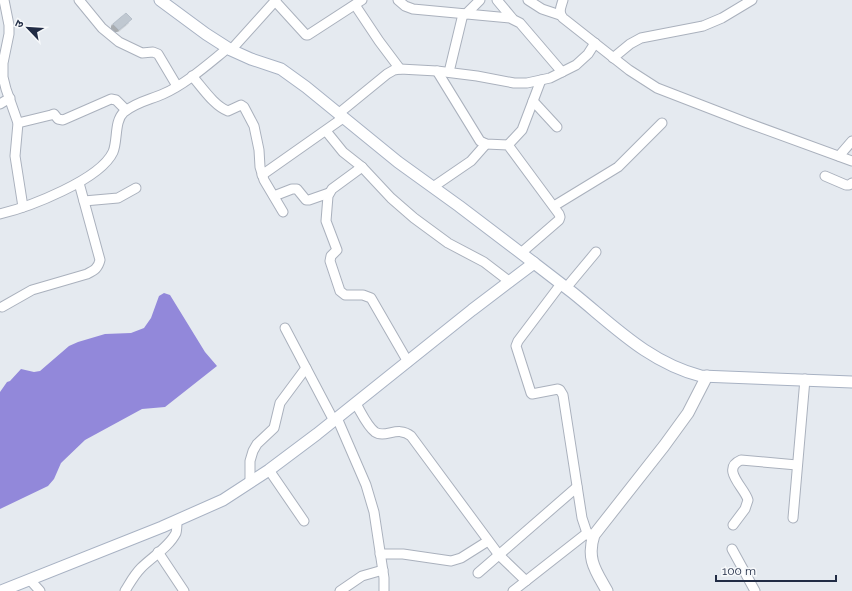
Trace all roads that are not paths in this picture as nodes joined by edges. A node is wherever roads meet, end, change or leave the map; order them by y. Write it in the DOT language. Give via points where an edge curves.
graph roads {
  1 [pos="4,0"];
  2 [pos="79,0"];
  3 [pos="160,0"];
  4 [pos="276,0"];
  5 [pos="398,0"];
  6 [pos="480,0"];
  7 [pos="497,0"];
  8 [pos="528,0"];
  9 [pos="563,0"];
  10 [pos="752,0"];
  11 [pos="359,2"];
  12 [pos="465,14"];
  13 [pos="560,15"];
  14 [pos="512,18"];
  15 [pos="595,43"];
  16 [pos="229,49"];
  17 [pos="613,58"];
  18 [pos="400,69"];
  19 [pos="438,71"];
  20 [pos="449,72"];
  21 [pos="562,72"];
  22 [pos="192,76"];
  23 [pos="541,80"];
  24 [pos="177,86"];
  25 [pos="10,98"];
  26 [pos="533,101"];
  27 [pos="0,104"];
  28 [pos="126,110"];
  29 [pos="341,116"];
  30 [pos="18,122"];
  31 [pos="662,123"];
  32 [pos="557,126"];
  33 [pos="326,131"];
  34 [pos="852,142"];
  35 [pos="486,144"];
  36 [pos="508,145"];
  37 [pos="839,156"];
  38 [pos="852,161"];
  39 [pos="362,167"];
  40 [pos="262,175"];
  41 [pos="825,176"];
  42 [pos="79,183"];
  43 [pos="852,183"];
  44 [pos="433,187"];
  45 [pos="136,188"];
  46 [pos="329,193"];
  47 [pos="274,196"];
  48 [pos="84,201"];
  49 [pos="554,206"];
  50 [pos="23,207"];
  51 [pos="283,212"];
  52 [pos="0,214"];
  53 [pos="596,252"];
  54 [pos="521,253"];
  55 [pos="534,263"];
  56 [pos="510,282"];
  57 [pos="564,286"];
  58 [pos="2,307"];
  59 [pos="285,328"];
  60 [pos="408,362"];
  61 [pos="306,368"];
  62 [pos="707,376"];
  63 [pos="805,379"];
  64 [pos="852,382"];
  65 [pos="356,404"];
  66 [pos="336,419"];
  67 [pos="797,464"];
  68 [pos="269,470"];
  69 [pos="250,481"];
  70 [pos="577,487"];
  71 [pos="793,518"];
  72 [pos="178,520"];
  73 [pos="304,521"];
  74 [pos="732,525"];
  75 [pos="590,536"];
  76 [pos="488,541"];
  77 [pos="732,550"];
  78 [pos="158,552"];
  79 [pos="387,554"];
  80 [pos="499,555"];
  81 [pos="383,570"];
  82 [pos="478,573"];
  83 [pos="30,580"];
  84 [pos="526,581"];
  85 [pos="126,590"];
  86 [pos="1,591"];
  87 [pos="40,591"];
  88 [pos="184,591"];
  89 [pos="340,591"];
  90 [pos="384,591"];
  91 [pos="513,591"];
  92 [pos="608,591"];
  93 [pos="755,591"];
  1 -- 25 [label="street" via="9,34 3,77"];
  2 -- 24 [label="street" via="102,28 118,42 142,53 158,54"];
  3 -- 16 [label="main road"];
  4 -- 11 [label="street" via="306,35"];
  4 -- 16 [label="street"];
  5 -- 12 [label="street" via="413,9"];
  6 -- 12 [label="street"];
  7 -- 14 [label="street"];
  8 -- 13 [label="street" via="542,9"];
  9 -- 13 [label="street"];
  10 -- 17 [label="street" via="703,26 641,38"];
  11 -- 18 [label="street" via="379,41"];
  12 -- 14 [label="street"];
  12 -- 20 [label="street"];
  13 -- 15 [label="street"];
  14 -- 21 [label="street" via="520,23"];
  15 -- 17 [label="street"];
  15 -- 21 [label="street" via="576,65"];
  16 -- 22 [label="street"];
  16 -- 29 [label="main road" via="281,69"];
  17 -- 37 [label="street" via="657,88"];
  18 -- 19 [label="street"];
  18 -- 29 [label="street" via="387,74"];
  19 -- 20 [label="street"];
  19 -- 35 [label="street" via="480,141"];
  20 -- 23 [label="street" via="514,83"];
  21 -- 23 [label="street"];
  22 -- 24 [label="street"];
  22 -- 40 [label="street" via="218,106 228,111 241,105 244,107 254,126"];
  23 -- 26 [label="street"];
  24 -- 28 [label="street"];
  25 -- 27 [label="street"];
  25 -- 30 [label="street"];
  26 -- 32 [label="street"];
  26 -- 36 [label="street" via="522,130"];
  28 -- 30 [label="street" via="116,100 111,99 63,120 51,114"];
  28 -- 42 [label="street" via="120,119 113,151 108,159"];
  29 -- 33 [label="street"];
  29 -- 44 [label="main road"];
  30 -- 50 [label="street" via="15,160"];
  31 -- 49 [label="street" via="618,167"];
  33 -- 39 [label="street" via="343,152"];
  33 -- 40 [label="street"];
  34 -- 37 [label="street"];
  35 -- 36 [label="street"];
  35 -- 44 [label="street" via="471,161"];
  36 -- 49 [label="street"];
  37 -- 38 [label="street"];
  39 -- 46 [label="street"];
  39 -- 56 [label="street" via="414,218 448,243 484,262"];
  40 -- 47 [label="street"];
  41 -- 43 [label="street" via="846,185"];
  42 -- 48 [label="street"];
  42 -- 50 [label="street"];
  44 -- 54 [label="main road"];
  45 -- 48 [label="street" via="118,198"];
  46 -- 47 [label="street" via="309,200 305,199 300,191 292,190"];
  46 -- 60 [label="street" via="326,221 337,250 330,261 340,291 345,295 363,295 371,298"];
  47 -- 51 [label="street"];
  48 -- 58 [label="street" via="100,260 95,270 32,290"];
  49 -- 54 [label="street" via="559,214 559,220"];
  50 -- 52 [label="street"];
  53 -- 57 [label="street"];
  54 -- 55 [label="main road"];
  55 -- 56 [label="main road"];
  55 -- 57 [label="main road"];
  56 -- 60 [label="main road"];
  57 -- 62 [label="main road" via="635,345 678,368"];
  57 -- 70 [label="street" via="522,335 516,346 531,393 558,389 563,396"];
  59 -- 61 [label="street"];
  60 -- 65 [label="main road"];
  61 -- 66 [label="street"];
  61 -- 69 [label="street" via="280,403 274,428 253,451"];
  62 -- 63 [label="main road"];
  62 -- 75 [label="main road" via="688,413 664,446"];
  63 -- 64 [label="main road"];
  63 -- 67 [label="street"];
  65 -- 66 [label="main road"];
  65 -- 76 [label="street" via="375,432 406,433"];
  66 -- 68 [label="main road"];
  66 -- 79 [label="street" via="366,485"];
  67 -- 71 [label="street"];
  67 -- 74 [label="street" via="741,460 737,462 733,468 733,476 748,500 745,509"];
  68 -- 69 [label="main road"];
  68 -- 73 [label="street"];
  69 -- 72 [label="main road" via="223,500"];
  70 -- 75 [label="street" via="582,518"];
  70 -- 80 [label="street"];
  72 -- 78 [label="street" via="176,532"];
  72 -- 83 [label="main road"];
  75 -- 84 [label="street"];
  75 -- 92 [label="main road" via="592,560"];
  76 -- 79 [label="street" via="461,558 452,560"];
  76 -- 80 [label="street"];
  77 -- 93 [label="street"];
  78 -- 85 [label="street" via="140,568"];
  78 -- 88 [label="street"];
  79 -- 81 [label="street"];
  80 -- 82 [label="street"];
  80 -- 84 [label="street"];
  81 -- 89 [label="street" via="362,576"];
  81 -- 90 [label="street"];
  83 -- 86 [label="main road"];
  83 -- 87 [label="street"];
  84 -- 91 [label="street"];
}
